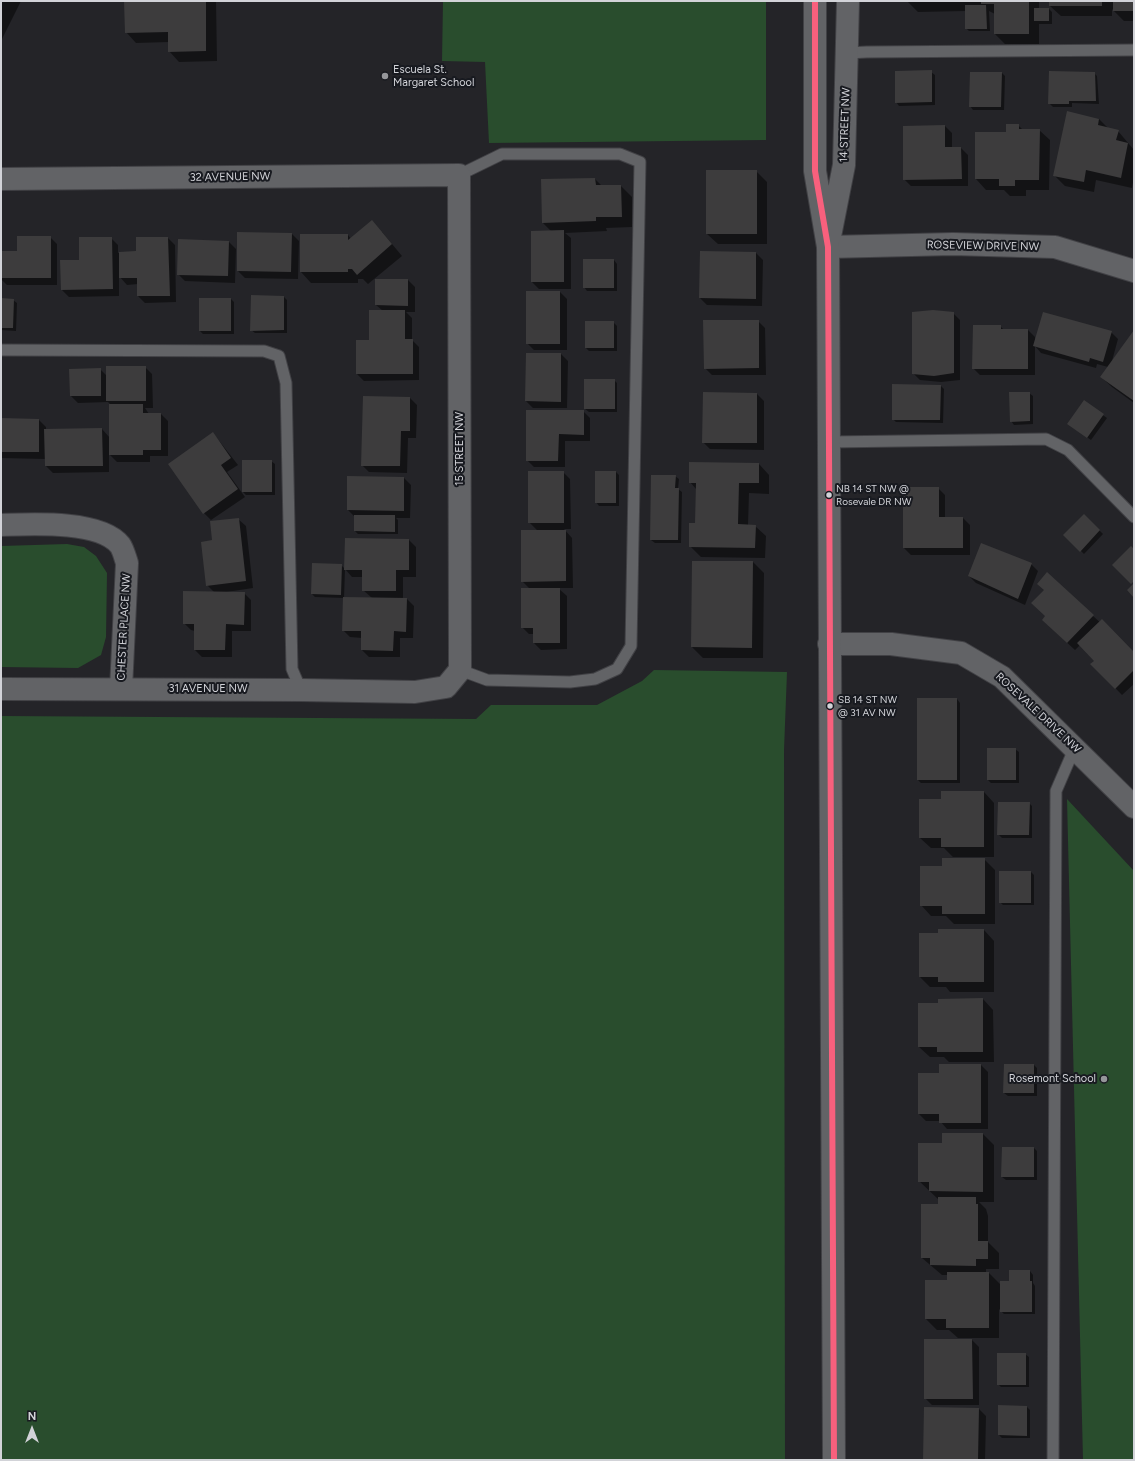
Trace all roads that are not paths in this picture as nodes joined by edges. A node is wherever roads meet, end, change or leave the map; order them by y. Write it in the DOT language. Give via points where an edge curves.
graph roads {
  1 [pos="815,1"];
  2 [pos="848,1"];
  3 [pos="1134,50"];
  4 [pos="847,54"];
  5 [pos="459,175"];
  6 [pos="1,179"];
  7 [pos="828,248"];
  8 [pos="1134,271"];
  9 [pos="1,350"];
  10 [pos="829,442"];
  11 [pos="1134,517"];
  12 [pos="1,525"];
  13 [pos="829,644"];
  14 [pos="460,670"];
  15 [pos="1,689"];
  16 [pos="121,689"];
  17 [pos="301,690"];
  18 [pos="1074,747"];
  19 [pos="1134,807"];
  20 [pos="834,1460"];
  21 [pos="1053,1460"];
  1 -- 7 [label="street, 14 STREET NW" via="815,171"];
  2 -- 4 [label="street, 14 STREET NW"];
  3 -- 4 [label="lane"];
  4 -- 7 [label="street, 14 STREET NW" via="844,165"];
  5 -- 6 [label="street, 32 AVENUE NW"];
  5 -- 14 [label="street, 15 STREET NW"];
  5 -- 14 [label="lane" via="502,154 620,154 640,162 631,646 617,669 595,679 570,682 487,680"];
  7 -- 8 [label="street, ROSEVIEW DRIVE NW" via="953,244 1055,247"];
  7 -- 10 [label="street, 14 STREET NW"];
  9 -- 17 [label="lane" via="264,351 279,356 286,383 292,669"];
  10 -- 11 [label="lane" via="1046,439 1068,450"];
  10 -- 13 [label="street, 14 STREET NW"];
  12 -- 16 [label="street, CHESTER PLACE NW" via="73,527 104,533 120,546 126,562"];
  13 -- 18 [label="street, ROSEVALE DRIVE NW" via="891,644 961,653 1002,677"];
  13 -- 20 [label="street, 14 STREET NW"];
  14 -- 17 [label="street, 31 AVENUE NW" via="446,687 415,692"];
  15 -- 16 [label="street, 31 AVENUE NW"];
  16 -- 17 [label="street, 31 AVENUE NW"];
  18 -- 19 [label="street, ROSEVALE DRIVE NW"];
  18 -- 21 [label="lane" via="1056,791"];
}
